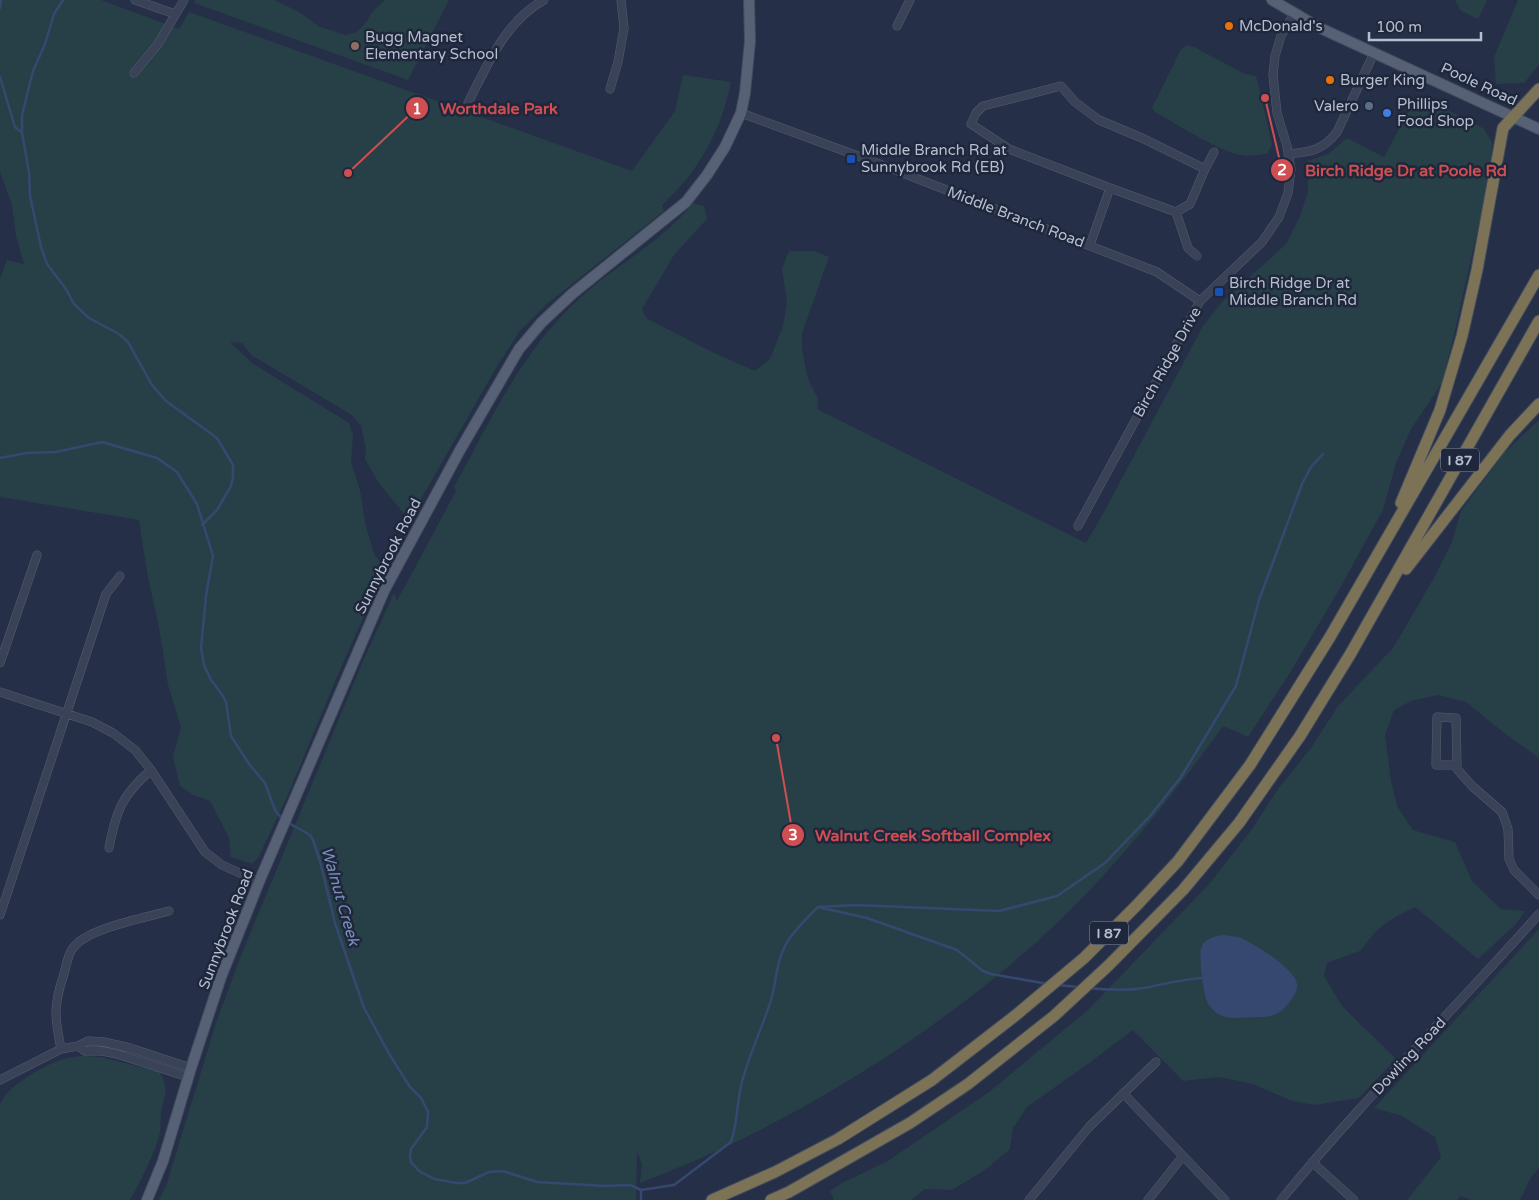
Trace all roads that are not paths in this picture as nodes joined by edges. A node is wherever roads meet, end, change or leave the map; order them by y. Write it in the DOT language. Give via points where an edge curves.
graph roads {
  1 [pos="136,0"];
  2 [pos="184,0"];
  3 [pos="544,0"];
  4 [pos="621,0"];
  5 [pos="749,0"];
  6 [pos="910,0"];
  7 [pos="1272,0"];
  8 [pos="175,14"];
  9 [pos="1294,14"];
  10 [pos="896,26"];
  11 [pos="1374,53"];
  12 [pos="134,73"];
  13 [pos="610,89"];
  14 [pos="1539,89"];
  15 [pos="468,103"];
  16 [pos="741,113"];
  17 [pos="1513,116"];
  18 [pos="1539,129"];
  19 [pos="1214,152"];
  20 [pos="1288,154"];
  21 [pos="1206,169"];
  22 [pos="1110,188"];
  23 [pos="1176,212"];
  24 [pos="1090,245"];
  25 [pos="1197,256"];
  26 [pos="1539,275"];
  27 [pos="1200,301"];
  28 [pos="1539,322"];
  29 [pos="1539,404"];
  30 [pos="1078,526"];
  31 [pos="1386,541"];
  32 [pos="37,554"];
  33 [pos="120,576"];
  34 [pos="1382,600"];
  35 [pos="0,663"];
  36 [pos="0,692"];
  37 [pos="66,713"];
  38 [pos="1457,765"];
  39 [pos="150,770"];
  40 [pos="109,848"];
  41 [pos="259,882"];
  42 [pos="1539,895"];
  43 [pos="169,911"];
  44 [pos="1539,914"];
  45 [pos="0,915"];
  46 [pos="78,1046"];
  47 [pos="130,1048"];
  48 [pos="61,1049"];
  49 [pos="127,1057"];
  50 [pos="1156,1062"];
  51 [pos="189,1073"];
  52 [pos="0,1080"];
  53 [pos="1123,1093"];
  54 [pos="1183,1156"];
  55 [pos="1312,1162"];
  56 [pos="147,1200"];
  57 [pos="712,1200"];
  58 [pos="771,1200"];
  59 [pos="1029,1200"];
  60 [pos="1148,1200"];
  61 [pos="1225,1200"];
  62 [pos="1281,1200"];
  63 [pos="1354,1200"];
  1 -- 8 [label="street"];
  2 -- 8 [label="street"];
  3 -- 15 [label="street" via="514,25 496,49"];
  4 -- 13 [label="street" via="624,28"];
  5 -- 16 [label="main road, Sunnybrook Road" via="749,67"];
  6 -- 10 [label="street"];
  7 -- 9 [label="main road, Poole Road"];
  8 -- 12 [label="street" via="158,44"];
  9 -- 11 [label="main road, Poole Road"];
  9 -- 20 [label="street, Birch Ridge Drive" via="1281,36 1273,75 1277,113"];
  11 -- 17 [label="main road, Poole Road"];
  11 -- 20 [label="street" via="1337,132 1329,142 1313,151"];
  14 -- 17 [label="highway"];
  16 -- 24 [label="street, Middle Branch Road"];
  16 -- 41 [label="main road, Sunnybrook Road" via="725,147 686,202 572,294 542,322 519,350 460,450 384,591"];
  17 -- 18 [label="main road, Poole Road"];
  17 -- 31 [label="highway" via="1503,128 1477,270 1449,383"];
  19 -- 21 [label="street"];
  20 -- 27 [label="street, Birch Ridge Drive" via="1291,168 1288,193 1279,217 1262,242"];
  21 -- 22 [label="street" via="1099,120 1061,86 983,106 976,113 971,124 1009,149"];
  21 -- 23 [label="street" via="1190,204"];
  22 -- 23 [label="street"];
  22 -- 24 [label="street"];
  23 -- 25 [label="street" via="1188,248"];
  24 -- 27 [label="street, Middle Branch Road" via="1157,272"];
  26 -- 31 [label="highway, I 87"];
  27 -- 30 [label="street, Birch Ridge Drive"];
  28 -- 34 [label="highway, I 87"];
  29 -- 34 [label="highway" via="1510,436"];
  31 -- 57 [label="highway, I 87" via="1250,765 1178,861 1084,958 932,1080 838,1138 775,1172"];
  32 -- 35 [label="street"];
  33 -- 37 [label="street" via="106,594"];
  34 -- 58 [label="highway, I 87" via="1300,736 1239,823 1182,890 1109,966 1054,1016 968,1084 910,1124"];
  36 -- 37 [label="street"];
  37 -- 39 [label="street" via="113,733 135,750"];
  37 -- 45 [label="street"];
  38 -- 38 [label="street" via="1436,765 1437,717 1456,718"];
  38 -- 42 [label="street" via="1457,770 1472,786 1502,812 1508,829 1509,859 1514,870"];
  39 -- 40 [label="street" via="123,799 114,821"];
  39 -- 41 [label="street" via="205,852 222,866"];
  41 -- 51 [label="main road, Sunnybrook Road" via="221,977"];
  43 -- 48 [label="street" via="93,934 72,949 55,1008"];
  44 -- 55 [label="street, Dowling Road"];
  46 -- 47 [label="street" via="88,1041"];
  46 -- 48 [label="street"];
  46 -- 49 [label="street" via="85,1051"];
  47 -- 49 [label="street"];
  47 -- 51 [label="street"];
  48 -- 52 [label="street"];
  49 -- 51 [label="street"];
  50 -- 53 [label="street"];
  51 -- 56 [label="main road, Sunnybrook Road" via="163,1161"];
  53 -- 54 [label="street"];
  53 -- 59 [label="street" via="1089,1127"];
  54 -- 60 [label="street"];
  54 -- 61 [label="street"];
  55 -- 62 [label="street, Dowling Road"];
  55 -- 63 [label="street"];
}
